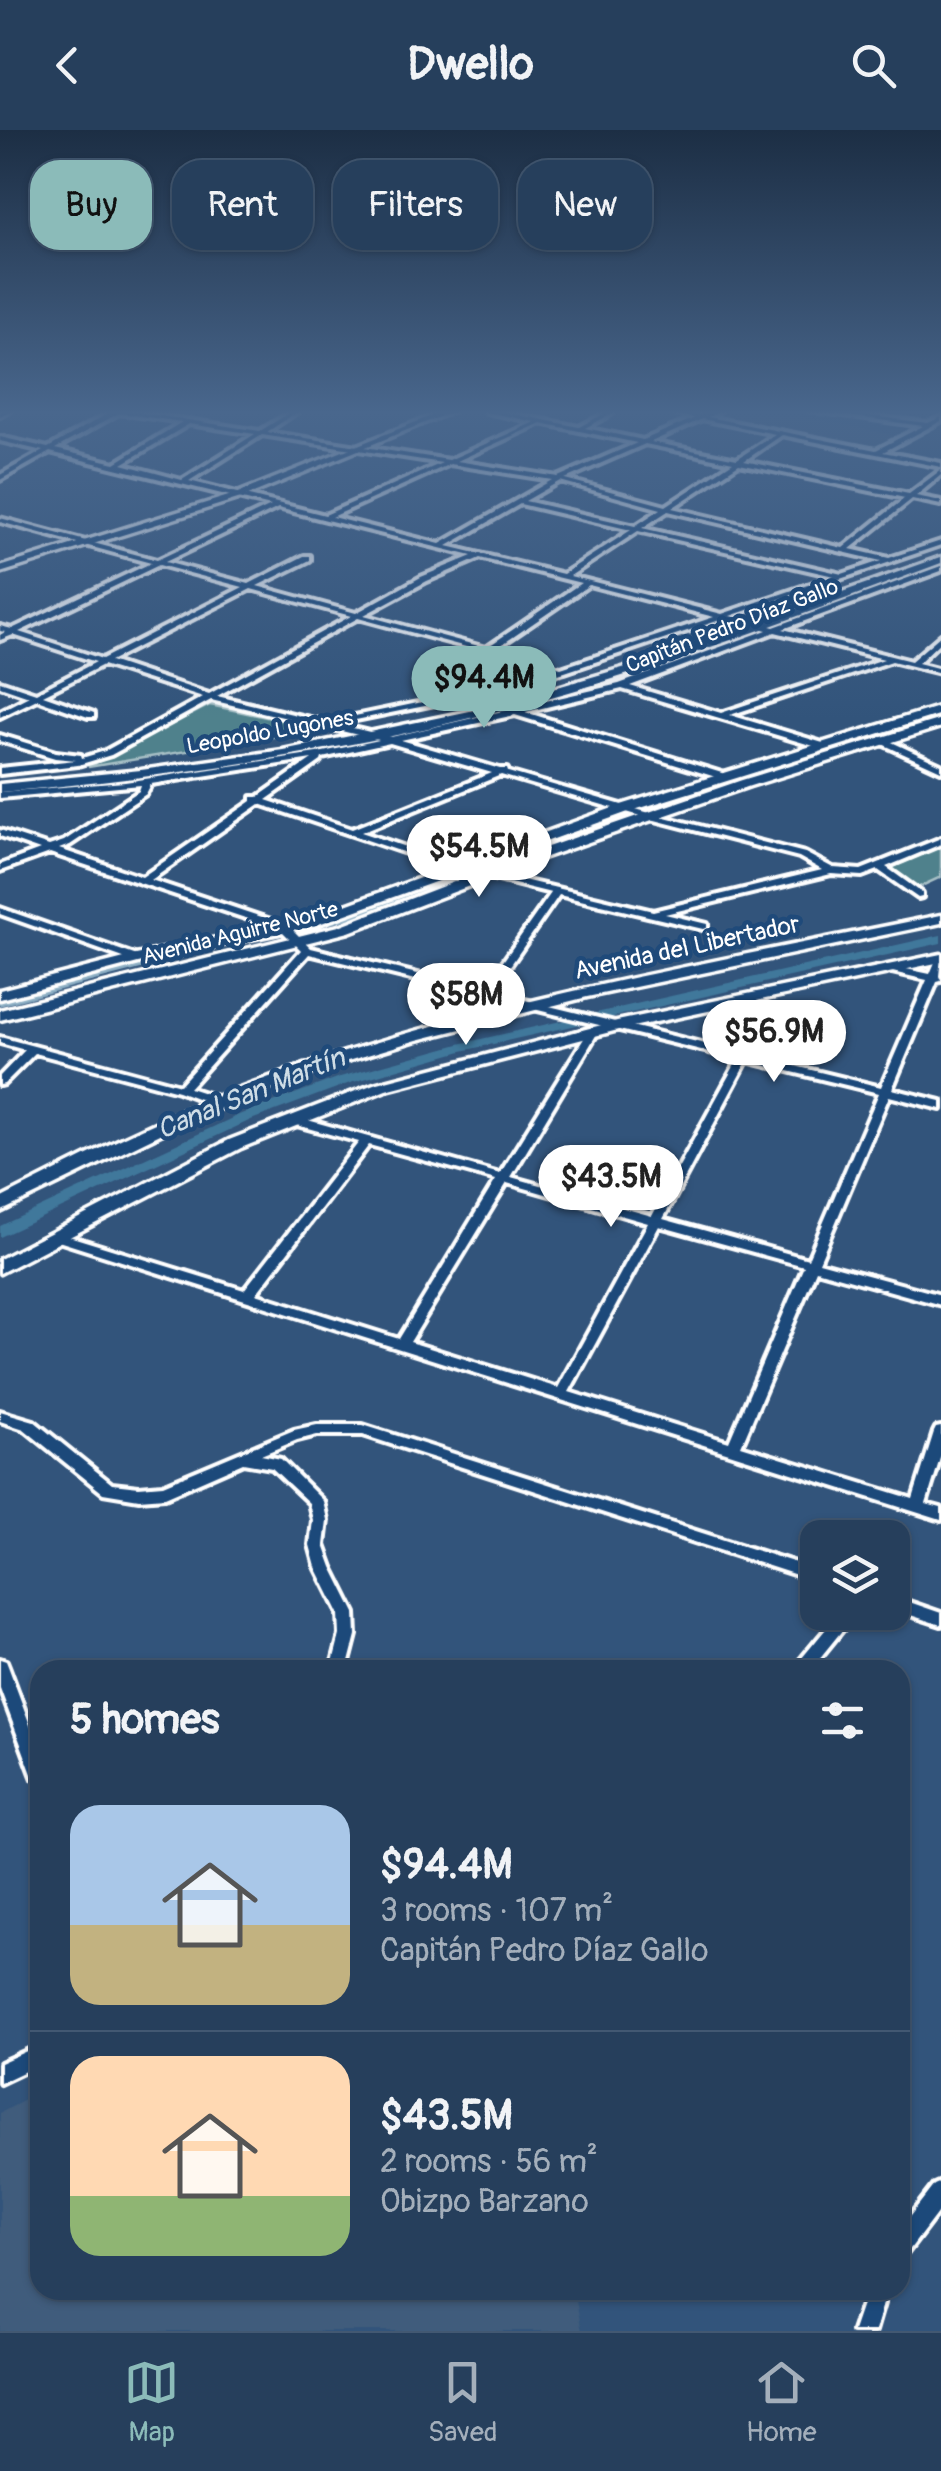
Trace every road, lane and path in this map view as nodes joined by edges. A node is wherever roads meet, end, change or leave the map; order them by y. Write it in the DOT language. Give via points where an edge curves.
graph roads {
  1 [pos="157,513"];
  2 [pos="184,513"];
  3 [pos="262,513"];
  4 [pos="307,513"];
  5 [pos="335,513"];
  6 [pos="500,513"];
  7 [pos="566,513"];
  8 [pos="661,513"];
  9 [pos="683,513"];
  10 [pos="891,513"];
  11 [pos="326,517"];
  12 [pos="0,520"];
  13 [pos="638,529"];
  14 [pos="72,539"];
  15 [pos="87,543"];
  16 [pos="941,544"];
  17 [pos="441,546"];
  18 [pos="846,549"];
  19 [pos="941,552"];
  20 [pos="479,556"];
  21 [pos="307,558"];
  22 [pos="892,560"];
  23 [pos="0,561"];
  24 [pos="158,563"];
  25 [pos="940,567"];
  26 [pos="0,570"];
  27 [pos="564,577"];
  28 [pos="845,577"];
  29 [pos="587,582"];
  30 [pos="248,588"];
  31 [pos="358,616"];
  32 [pos="725,617"];
  33 [pos="747,622"];
  34 [pos="768,627"];
  35 [pos="0,628"];
  36 [pos="12,632"];
  37 [pos="941,637"];
  38 [pos="0,638"];
  39 [pos="488,650"];
  40 [pos="891,659"];
  41 [pos="100,663"];
  42 [pos="912,664"];
  43 [pos="562,670"];
  44 [pos="941,672"];
  45 [pos="0,683"];
  46 [pos="622,686"];
  47 [pos="36,696"];
  48 [pos="213,698"];
  49 [pos="941,710"];
  50 [pos="516,712"];
  51 [pos="0,714"];
  52 [pos="91,715"];
  53 [pos="721,716"];
  54 [pos="941,723"];
  55 [pos="324,724"];
  56 [pos="350,730"];
  57 [pos="369,734"];
  58 [pos="0,738"];
  59 [pos="391,740"];
  60 [pos="881,740"];
  61 [pos="820,746"];
  62 [pos="323,755"];
  63 [pos="96,757"];
  64 [pos="941,768"];
  65 [pos="0,771"];
  66 [pos="504,771"];
  67 [pos="722,776"];
  68 [pos="147,782"];
  69 [pos="0,788"];
  70 [pos="256,799"];
  71 [pos="637,812"];
  72 [pos="0,832"];
  73 [pos="352,832"];
  74 [pos="941,841"];
  75 [pos="53,850"];
  76 [pos="0,868"];
  77 [pos="460,868"];
  78 [pos="881,868"];
  79 [pos="831,871"];
  80 [pos="485,874"];
  81 [pos="144,880"];
  82 [pos="556,891"];
  83 [pos="918,895"];
  84 [pos="0,911"];
  85 [pos="653,914"];
  86 [pos="941,919"];
  87 [pos="703,926"];
  88 [pos="285,928"];
  89 [pos="302,946"];
  90 [pos="136,959"];
  91 [pos="941,959"];
  92 [pos="892,969"];
  93 [pos="937,979"];
  94 [pos="0,994"];
  95 [pos="485,994"];
  96 [pos="535,1006"];
  97 [pos="0,1015"];
  98 [pos="617,1026"];
  99 [pos="594,1032"];
  100 [pos="0,1040"];
  101 [pos="33,1049"];
  102 [pos="744,1057"];
  103 [pos="0,1082"];
  104 [pos="182,1088"];
  105 [pos="885,1092"];
  106 [pos="219,1102"];
  107 [pos="941,1105"];
  108 [pos="293,1120"];
  109 [pos="366,1140"];
  110 [pos="504,1178"];
  111 [pos="0,1206"];
  112 [pos="656,1221"];
  113 [pos="58,1237"];
  114 [pos="812,1264"];
  115 [pos="0,1266"];
  116 [pos="247,1296"];
  117 [pos="941,1300"];
  118 [pos="402,1345"];
  119 [pos="562,1395"];
  120 [pos="0,1416"];
  121 [pos="941,1432"];
  122 [pos="734,1449"];
  123 [pos="243,1457"];
  124 [pos="918,1506"];
  125 [pos="941,1514"];
  126 [pos="800,1570"];
  127 [pos="910,1608"];
  128 [pos="941,1619"];
  129 [pos="834,1630"];
  130 [pos="342,1660"];
  131 [pos="809,1660"];
  132 [pos="0,1666"];
  133 [pos="30,1747"];
  134 [pos="30,2059"];
  135 [pos="0,2073"];
  136 [pos="941,2192"];
  137 [pos="910,2233"];
  138 [pos="874,2300"];
  139 [pos="864,2331"];
  1 -- 14 [label="main road"];
  2 -- 15 [label="main road"];
  3 -- 24 [label="street"];
  4 -- 11 [label="street"];
  5 -- 11 [label="street"];
  6 -- 17 [label="street"];
  7 -- 13 [label="street"];
  8 -- 13 [label="street"];
  9 -- 18 [label="street"];
  10 -- 18 [label="street"];
  11 -- 17 [label="street"];
  12 -- 14 [label="street"];
  13 -- 27 [label="street"];
  13 -- 28 [label="street"];
  14 -- 15 [label="street"];
  14 -- 23 [label="main road"];
  15 -- 24 [label="street"];
  15 -- 26 [label="main road"];
  16 -- 22 [label="street, Capitán Pedro Díaz Gallo"];
  17 -- 20 [label="street"];
  18 -- 22 [label="street"];
  19 -- 33 [label="main road, Leopoldo Lugones"];
  20 -- 27 [label="street"];
  20 -- 31 [label="street"];
  21 -- 30 [label="street"];
  22 -- 28 [label="street, Capitán Pedro Díaz Gallo"];
  24 -- 30 [label="street"];
  24 -- 36 [label="street"];
  25 -- 34 [label="main road, Leopoldo Lugones"];
  27 -- 29 [label="street"];
  28 -- 32 [label="street, Capitán Pedro Díaz Gallo"];
  29 -- 32 [label="street"];
  29 -- 39 [label="street"];
  30 -- 31 [label="street"];
  30 -- 41 [label="street"];
  31 -- 39 [label="street"];
  31 -- 48 [label="street"];
  32 -- 33 [label="street"];
  32 -- 43 [label="street, Capitán Pedro Díaz Gallo"];
  33 -- 34 [label="street"];
  33 -- 56 [label="main road, Leopoldo Lugones" via="543,687"];
  34 -- 40 [label="street"];
  34 -- 46 [label="street, Capitán Pedro Díaz Gallo" via="756,640"];
  34 -- 57 [label="main road, Leopoldo Lugones" via="557,692"];
  35 -- 36 [label="street"];
  36 -- 38 [label="street"];
  36 -- 41 [label="street"];
  37 -- 42 [label="street"];
  39 -- 43 [label="street"];
  40 -- 42 [label="street"];
  40 -- 53 [label="street"];
  41 -- 47 [label="street"];
  41 -- 48 [label="street"];
  42 -- 44 [label="street"];
  43 -- 55 [label="street, Capitán Pedro Díaz Gallo"];
  45 -- 47 [label="street"];
  46 -- 50 [label="street, Capitán Pedro Díaz Gallo"];
  46 -- 53 [label="street"];
  47 -- 51 [label="street"];
  47 -- 52 [label="street"];
  48 -- 55 [label="street"];
  48 -- 63 [label="street"];
  49 -- 61 [label="main road, Avenida Aguirre Norte"];
  50 -- 59 [label="street, Capitán Pedro Díaz Gallo"];
  50 -- 67 [label="street"];
  53 -- 61 [label="street"];
  54 -- 60 [label="main road, Avenida Aguirre Norte"];
  55 -- 56 [label="street"];
  56 -- 57 [label="street"];
  56 -- 69 [label="main road, Leopoldo Lugones"];
  57 -- 59 [label="street"];
  57 -- 69 [label="main road, Leopoldo Lugones" via="225,762"];
  58 -- 63 [label="street" via="55,755"];
  59 -- 62 [label="street, Capitán Pedro Díaz Gallo"];
  59 -- 66 [label="street"];
  60 -- 64 [label="street"];
  60 -- 71 [label="main road, Avenida Aguirre Norte"];
  61 -- 67 [label="main road, Avenida Aguirre Norte"];
  62 -- 68 [label="street, Capitán Pedro Díaz Gallo"];
  62 -- 70 [label="street"];
  63 -- 65 [label="street"];
  66 -- 71 [label="street"];
  66 -- 73 [label="street"];
  67 -- 71 [label="main road, Avenida Aguirre Norte"];
  68 -- 69 [label="street, Capitán Pedro Díaz Gallo"];
  68 -- 75 [label="street" via="143,792"];
  70 -- 73 [label="street"];
  70 -- 81 [label="street"];
  71 -- 77 [label="main road, Avenida Aguirre Norte"];
  71 -- 79 [label="street" via="802,854"];
  71 -- 80 [label="main road, Avenida Aguirre Norte"];
  72 -- 75 [label="street"];
  73 -- 77 [label="street"];
  74 -- 78 [label="street"];
  75 -- 76 [label="street"];
  75 -- 81 [label="street"];
  77 -- 88 [label="main road, Avenida Aguirre Norte"];
  78 -- 79 [label="street"];
  78 -- 83 [label="street"];
  79 -- 85 [label="street"];
  80 -- 82 [label="street"];
  80 -- 89 [label="main road, Avenida Aguirre Norte"];
  81 -- 88 [label="street"];
  82 -- 85 [label="street"];
  82 -- 95 [label="street"];
  84 -- 90 [label="street"];
  85 -- 87 [label="street"];
  86 -- 96 [label="main road, Avenida del Libertador"];
  88 -- 89 [label="street"];
  88 -- 90 [label="main road, Avenida Aguirre Norte"];
  89 -- 95 [label="street"];
  89 -- 97 [label="main road, Avenida Aguirre Norte"];
  89 -- 104 [label="street"];
  90 -- 94 [label="main road, Avenida Aguirre Norte"];
  91 -- 92 [label="main road"];
  91 -- 93 [label="street"];
  92 -- 93 [label="street"];
  92 -- 98 [label="main road"];
  93 -- 105 [label="street"];
  95 -- 96 [label="street"];
  96 -- 98 [label="street"];
  96 -- 106 [label="main road, Avenida del Libertador" via="318,1066"];
  98 -- 99 [label="main road"];
  98 -- 102 [label="street"];
  99 -- 108 [label="main road" via="380,1087"];
  99 -- 110 [label="street"];
  100 -- 101 [label="street"];
  101 -- 103 [label="street"];
  101 -- 104 [label="street"];
  102 -- 105 [label="street"];
  102 -- 112 [label="street"];
  104 -- 106 [label="street"];
  105 -- 107 [label="street"];
  105 -- 114 [label="street"];
  106 -- 111 [label="main road, Avenida del Libertador"];
  108 -- 109 [label="street"];
  108 -- 113 [label="main road" via="162,1179"];
  109 -- 110 [label="street"];
  109 -- 116 [label="street"];
  110 -- 112 [label="street"];
  110 -- 118 [label="street"];
  112 -- 114 [label="street"];
  112 -- 119 [label="street"];
  113 -- 115 [label="main road"];
  113 -- 116 [label="street"];
  114 -- 117 [label="street"];
  114 -- 122 [label="street"];
  116 -- 118 [label="street"];
  118 -- 119 [label="street"];
  119 -- 122 [label="street"];
  120 -- 123 [label="street" via="30,1424 108,1489 165,1491"];
  121 -- 124 [label="street"];
  122 -- 124 [label="street"];
  123 -- 126 [label="street" via="294,1435 364,1430"];
  123 -- 130 [label="street" via="276,1463 316,1501 317,1545 348,1612"];
  124 -- 125 [label="street"];
  127 -- 128 [label="street"];
  129 -- 131 [label="street"];
  132 -- 133 [label="street"];
  134 -- 135 [label="street"];
  136 -- 137 [label="street"];
  138 -- 139 [label="street"];
}
